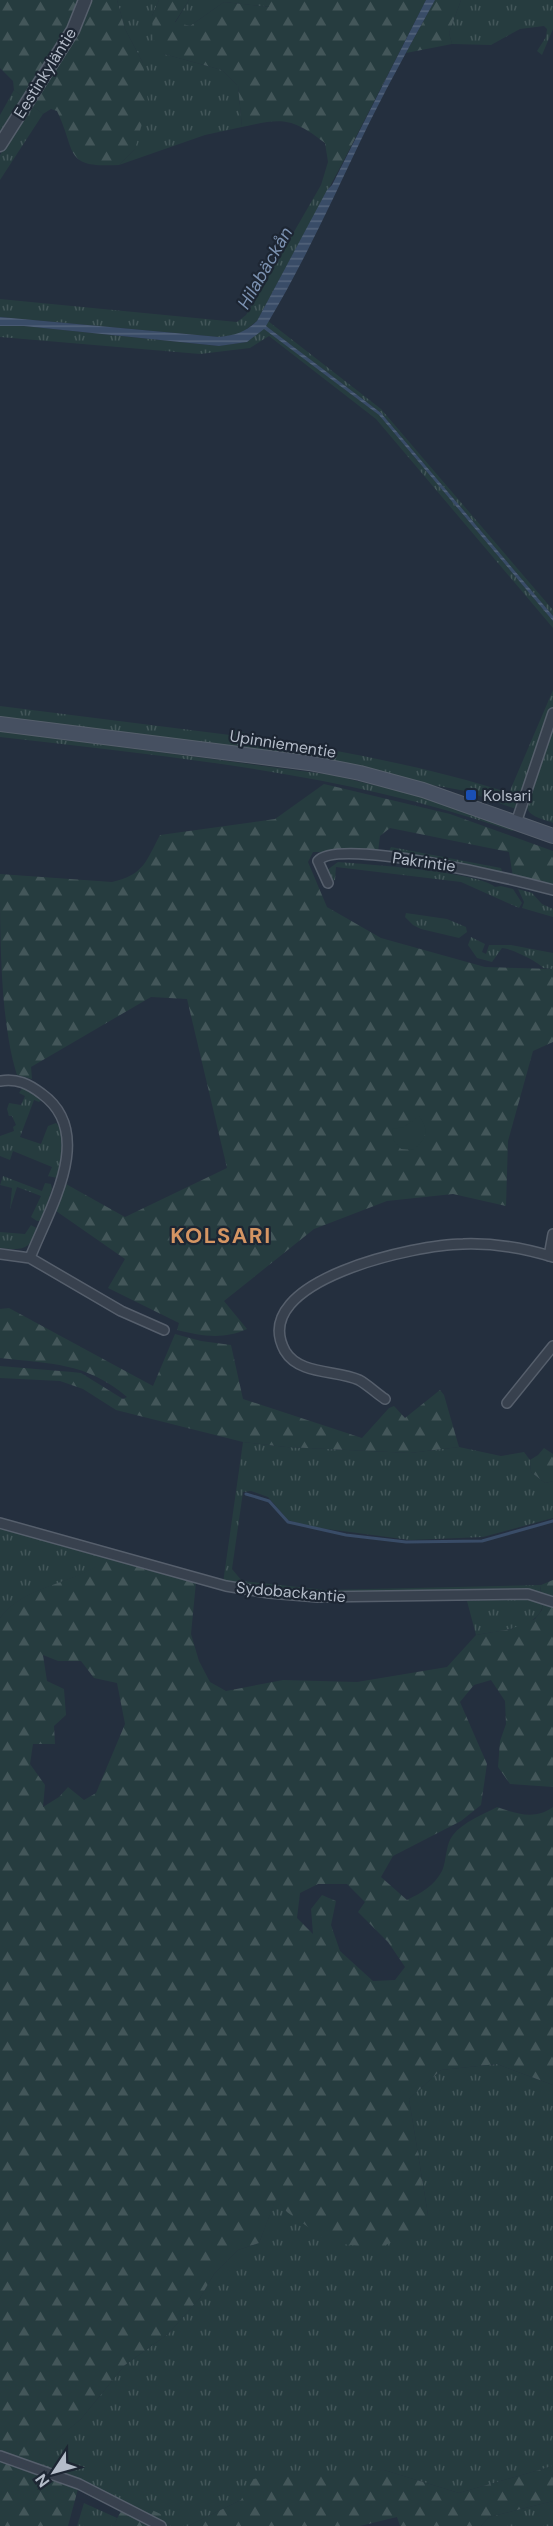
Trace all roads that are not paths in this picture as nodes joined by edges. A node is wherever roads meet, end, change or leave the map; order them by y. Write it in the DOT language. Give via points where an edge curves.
graph roads {
  1 [pos="85,0"];
  2 [pos="0,145"];
  3 [pos="553,713"];
  4 [pos="0,724"];
  5 [pos="516,823"];
  6 [pos="553,836"];
  7 [pos="328,883"];
  8 [pos="553,890"];
  9 [pos="0,1081"];
  10 [pos="553,1234"];
  11 [pos="0,1254"];
  12 [pos="551,1257"];
  13 [pos="30,1258"];
  14 [pos="164,1330"];
  15 [pos="553,1346"];
  16 [pos="385,1399"];
  17 [pos="507,1403"];
  18 [pos="0,1522"];
  19 [pos="553,1602"];
  20 [pos="0,2456"];
  21 [pos="161,2526"];
  1 -- 2 [label="street, Eestinkyläntie" via="73,30"];
  3 -- 5 [label="street"];
  4 -- 5 [label="main road, Upinniementie" via="309,764 394,782"];
  5 -- 6 [label="main road, Upinniementie"];
  7 -- 8 [label="street, Pakrintie" via="318,861 326,855 349,853 461,868"];
  9 -- 13 [label="street" via="18,1080 46,1096 62,1117 68,1133 65,1170"];
  10 -- 12 [label="street"];
  11 -- 13 [label="street"];
  12 -- 16 [label="street" via="520,1249 464,1244 433,1246 351,1268 316,1285 286,1307 279,1321 281,1341 294,1362 358,1380"];
  13 -- 14 [label="street" via="121,1311"];
  15 -- 17 [label="street"];
  18 -- 19 [label="street, Sydobackantie" via="226,1586 269,1593 351,1597 528,1594"];
  20 -- 21 [label="street" via="79,2484"];
}
